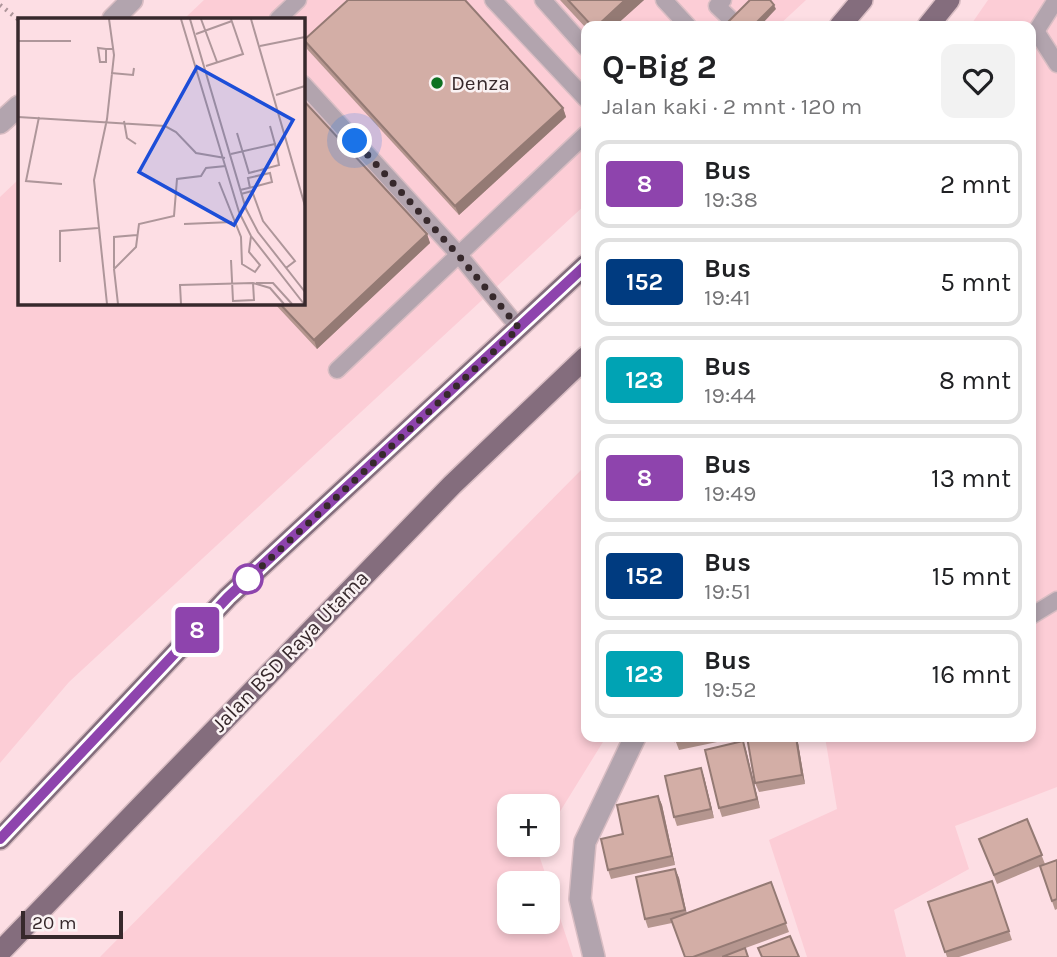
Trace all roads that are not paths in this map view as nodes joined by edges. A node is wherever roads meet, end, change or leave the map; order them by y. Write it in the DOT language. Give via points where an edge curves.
graph roads {
  1 [pos="132,0"];
  2 [pos="298,0"];
  3 [pos="493,0"];
  4 [pos="543,0"];
  5 [pos="664,0"];
  6 [pos="862,0"];
  7 [pos="949,0"];
  8 [pos="1056,0"];
  9 [pos="720,3"];
  10 [pos="114,18"];
  11 [pos="279,18"];
  12 [pos="683,21"];
  13 [pos="734,21"];
  14 [pos="844,21"];
  15 [pos="932,21"];
  16 [pos="1036,30"];
  17 [pos="1036,39"];
  18 [pos="581,42"];
  19 [pos="1057,64"];
  20 [pos="304,85"];
  21 [pos="581,94"];
  22 [pos="18,107"];
  23 [pos="0,123"];
  24 [pos="581,139"];
  25 [pos="459,256"];
  26 [pos="581,270"];
  27 [pos="519,328"];
  28 [pos="581,364"];
  29 [pos="337,370"];
  30 [pos="1057,600"];
  31 [pos="1036,613"];
  32 [pos="633,742"];
  33 [pos="0,839"];
  34 [pos="0,952"];
  35 [pos="594,957"];
  1 -- 10 [label="street"];
  2 -- 11 [label="lane"];
  3 -- 21 [label="lane"];
  4 -- 18 [label="lane"];
  5 -- 12 [label="lane"];
  6 -- 14 [label="main road"];
  7 -- 15 [label="main road"];
  8 -- 16 [label="lane"];
  9 -- 13 [label="lane"];
  17 -- 19 [label="lane"];
  20 -- 25 [label="lane"];
  22 -- 23 [label="street"];
  24 -- 25 [label="lane"];
  25 -- 27 [label="lane"];
  25 -- 29 [label="lane"];
  26 -- 27 [label="main road"];
  27 -- 33 [label="main road" via="228,597"];
  28 -- 34 [label="main road, Jalan BSD Raya Utama" via="435,502"];
  30 -- 31 [label="lane"];
  32 -- 35 [label="street" via="585,842 580,899"];
}
